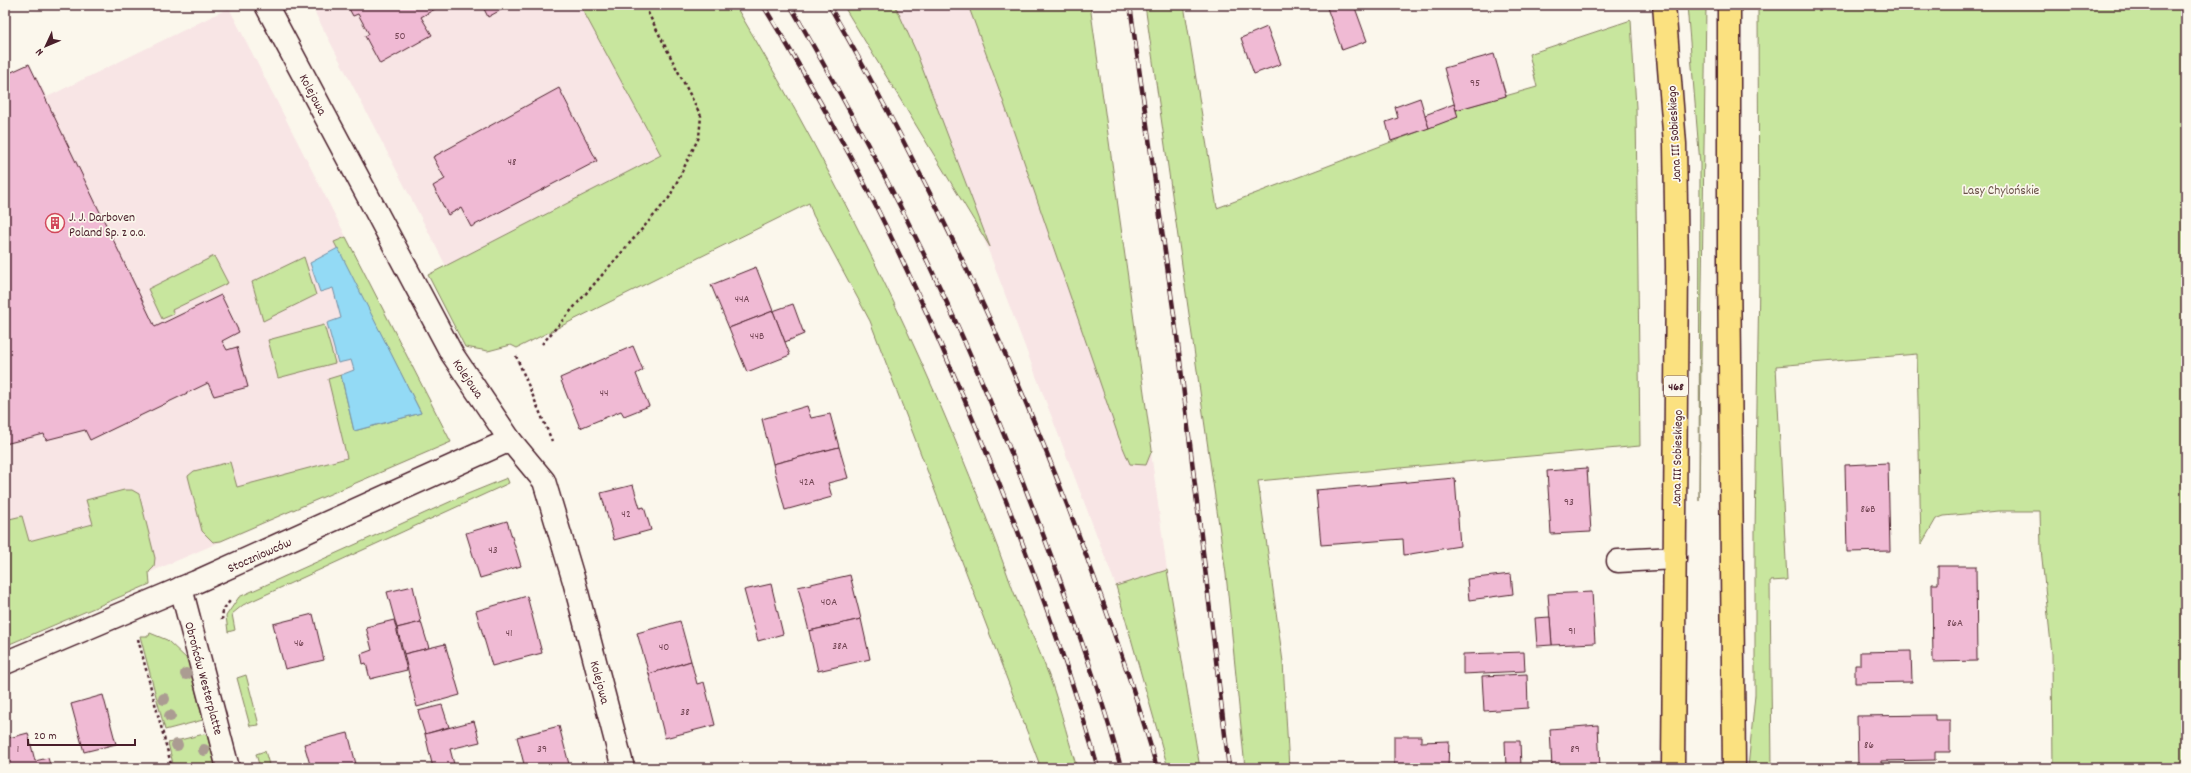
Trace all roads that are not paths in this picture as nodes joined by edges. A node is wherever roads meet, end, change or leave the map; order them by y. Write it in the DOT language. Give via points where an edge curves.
graph roads {
  1 [pos="266,5"];
  2 [pos="1664,5"];
  3 [pos="1728,5"];
  4 [pos="510,440"];
  5 [pos="1675,558"];
  6 [pos="1618,561"];
  7 [pos="181,588"];
  8 [pos="5,663"];
  9 [pos="228,768"];
  10 [pos="623,768"];
  11 [pos="1673,768"];
  12 [pos="1734,768"];
  1 -- 4 [label="street, Kolejowa" via="452,354"];
  2 -- 5 [label="main road, Jana III Sobieskiego / 468" via="1675,144"];
  3 -- 12 [label="main road"];
  4 -- 7 [label="street, Stoczniowców"];
  4 -- 10 [label="street, Kolejowa" via="544,481 574,581"];
  5 -- 6 [label="street"];
  5 -- 11 [label="main road, Jana III Sobieskiego / 468"];
  7 -- 8 [label="street, Stoczniowców"];
  7 -- 9 [label="street, Obrońców Westerplatte"];
}
